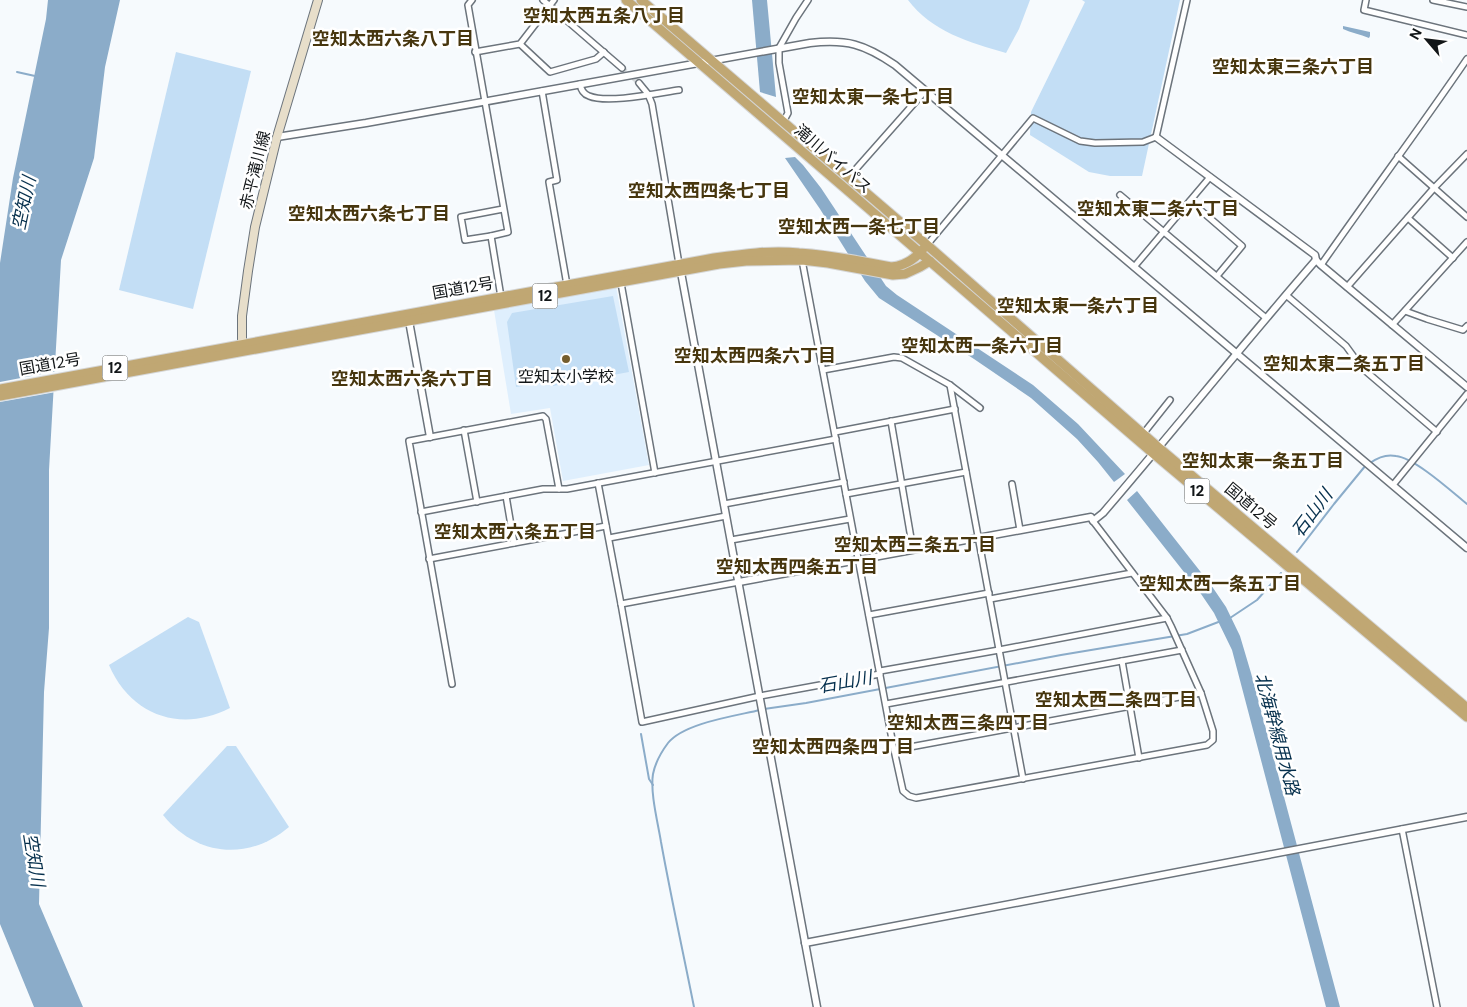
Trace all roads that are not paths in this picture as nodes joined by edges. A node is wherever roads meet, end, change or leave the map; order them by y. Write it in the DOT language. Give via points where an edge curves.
graph roads {
  1 [pos="318,0"];
  2 [pos="472,0"];
  3 [pos="544,0"];
  4 [pos="554,0"];
  5 [pos="626,0"];
  6 [pos="641,0"];
  7 [pos="808,0"];
  8 [pos="1187,0"];
  9 [pos="1366,0"];
  10 [pos="1433,0"];
  11 [pos="468,3"];
  12 [pos="549,5"];
  13 [pos="1467,7"];
  14 [pos="1467,36"];
  15 [pos="520,44"];
  16 [pos="776,49"];
  17 [pos="476,52"];
  18 [pos="604,52"];
  19 [pos="1467,59"];
  20 [pos="711,60"];
  21 [pos="699,63"];
  22 [pos="622,68"];
  23 [pos="639,83"];
  24 [pos="580,84"];
  25 [pos="679,90"];
  26 [pos="542,91"];
  27 [pos="925,91"];
  28 [pos="648,94"];
  29 [pos="484,101"];
  30 [pos="783,122"];
  31 [pos="277,137"];
  32 [pos="1156,137"];
  33 [pos="1467,154"];
  34 [pos="1002,155"];
  35 [pos="1398,156"];
  36 [pos="849,178"];
  37 [pos="1210,178"];
  38 [pos="841,186"];
  39 [pos="1434,188"];
  40 [pos="1120,195"];
  41 [pos="1190,201"];
  42 [pos="503,209"];
  43 [pos="1408,218"];
  44 [pos="1467,218"];
  45 [pos="1164,232"];
  46 [pos="490,236"];
  47 [pos="1467,242"];
  48 [pos="927,245"];
  49 [pos="920,253"];
  50 [pos="1453,258"];
  51 [pos="802,260"];
  52 [pos="930,261"];
  53 [pos="847,262"];
  54 [pos="1318,263"];
  55 [pos="680,267"];
  56 [pos="1134,267"];
  57 [pos="883,269"];
  58 [pos="1216,276"];
  59 [pos="621,283"];
  60 [pos="567,285"];
  61 [pos="1347,287"];
  62 [pos="1286,295"];
  63 [pos="501,297"];
  64 [pos="1405,311"];
  65 [pos="1266,318"];
  66 [pos="409,321"];
  67 [pos="1392,325"];
  68 [pos="1467,326"];
  69 [pos="242,347"];
  70 [pos="229,350"];
  71 [pos="1236,353"];
  72 [pos="823,370"];
  73 [pos="950,385"];
  74 [pos="1467,387"];
  75 [pos="0,389"];
  76 [pos="1467,394"];
  77 [pos="0,396"];
  78 [pos="1170,400"];
  79 [pos="980,408"];
  80 [pos="955,409"];
  81 [pos="891,421"];
  82 [pos="464,430"];
  83 [pos="835,432"];
  84 [pos="1437,432"];
  85 [pos="1144,434"];
  86 [pos="430,437"];
  87 [pos="836,439"];
  88 [pos="1156,451"];
  89 [pos="716,462"];
  90 [pos="656,472"];
  91 [pos="966,472"];
  92 [pos="844,482"];
  93 [pos="598,484"];
  94 [pos="902,484"];
  95 [pos="1012,484"];
  96 [pos="1393,485"];
  97 [pos="559,489"];
  98 [pos="846,494"];
  99 [pos="506,496"];
  100 [pos="477,502"];
  101 [pos="724,504"];
  102 [pos="421,512"];
  103 [pos="726,516"];
  104 [pos="850,519"];
  105 [pos="1093,521"];
  106 [pos="606,526"];
  107 [pos="1020,530"];
  108 [pos="609,538"];
  109 [pos="978,538"];
  110 [pos="731,540"];
  111 [pos="514,543"];
  112 [pos="1467,548"];
  113 [pos="914,550"];
  114 [pos="429,559"];
  115 [pos="859,561"];
  116 [pos="1132,573"];
  117 [pos="739,582"];
  118 [pos="989,596"];
  119 [pos="622,604"];
  120 [pos="869,614"];
  121 [pos="1166,618"];
  122 [pos="999,650"];
  123 [pos="1182,650"];
  124 [pos="1122,661"];
  125 [pos="880,673"];
  126 [pos="1005,682"];
  127 [pos="452,684"];
  128 [pos="1201,692"];
  129 [pos="760,696"];
  130 [pos="886,704"];
  131 [pos="1130,707"];
  132 [pos="1467,708"];
  133 [pos="1467,717"];
  134 [pos="1014,728"];
  135 [pos="894,750"];
  136 [pos="1139,758"];
  137 [pos="1022,779"];
  138 [pos="1467,817"];
  139 [pos="1402,829"];
  140 [pos="805,943"];
  141 [pos="817,1007"];
  142 [pos="1437,1007"];
  1 -- 31 [label="main road, 赤平滝川線"];
  2 -- 11 [label="street"];
  3 -- 12 [label="street"];
  4 -- 12 [label="street"];
  5 -- 21 [label="highway, 滝川バイパス / 12"];
  6 -- 20 [label="highway, 滝川バイパス / 12"];
  7 -- 16 [label="street"];
  8 -- 32 [label="street"];
  9 -- 14 [label="street" via="1364,10"];
  10 -- 13 [label="street"];
  11 -- 17 [label="street"];
  12 -- 15 [label="street"];
  12 -- 18 [label="street"];
  15 -- 17 [label="street"];
  15 -- 18 [label="street" via="550,72 596,59"];
  16 -- 20 [label="street"];
  16 -- 27 [label="street" via="829,41 858,45 883,57"];
  16 -- 30 [label="street" via="788,113"];
  17 -- 29 [label="street"];
  18 -- 22 [label="street"];
  19 -- 35 [label="street"];
  20 -- 21 [label="street"];
  20 -- 30 [label="highway, 滝川バイパス / 12"];
  21 -- 24 [label="street"];
  21 -- 38 [label="highway, 滝川バイパス / 12"];
  23 -- 28 [label="street"];
  24 -- 26 [label="street"];
  24 -- 28 [label="street" via="587,96 595,98 619,99"];
  25 -- 28 [label="street"];
  26 -- 29 [label="street"];
  26 -- 60 [label="street" via="557,180 549,182"];
  27 -- 34 [label="street"];
  27 -- 36 [label="street"];
  28 -- 55 [label="street"];
  29 -- 31 [label="street"];
  29 -- 42 [label="street"];
  30 -- 36 [label="highway, 滝川バイパス / 12"];
  31 -- 69 [label="main road, 赤平滝川線" via="248,271"];
  32 -- 34 [label="street" via="1143,142 1080,141 1033,118"];
  32 -- 37 [label="street"];
  33 -- 39 [label="street"];
  34 -- 48 [label="street"];
  34 -- 56 [label="street"];
  35 -- 39 [label="street"];
  35 -- 54 [label="street"];
  36 -- 38 [label="street"];
  36 -- 48 [label="highway, 滝川バイパス / 12"];
  37 -- 41 [label="street"];
  37 -- 54 [label="street" via="1315,255"];
  38 -- 49 [label="highway, 滝川バイパス / 12"];
  39 -- 43 [label="street"];
  39 -- 44 [label="street"];
  40 -- 45 [label="street"];
  41 -- 45 [label="street"];
  41 -- 58 [label="street" via="1242,246"];
  42 -- 46 [label="street" via="508,232"];
  42 -- 46 [label="street" via="461,217 465,240"];
  43 -- 50 [label="street"];
  43 -- 61 [label="street"];
  45 -- 56 [label="street"];
  45 -- 58 [label="street"];
  46 -- 63 [label="street"];
  47 -- 50 [label="street"];
  48 -- 49 [label="highway, 国道12号 / 12"];
  48 -- 52 [label="highway"];
  48 -- 85 [label="highway, 国道12号 / 12"];
  49 -- 52 [label="highway, 滝川バイパス / 12"];
  49 -- 57 [label="highway, 国道12号 / 12" via="899,266"];
  50 -- 64 [label="street"];
  51 -- 53 [label="highway, 国道12号 / 12"];
  51 -- 55 [label="highway, 国道12号 / 12"];
  51 -- 72 [label="street"];
  52 -- 57 [label="highway, 国道12号 / 12" via="905,274 893,275"];
  52 -- 88 [label="highway, 国道12号 / 12"];
  53 -- 55 [label="highway, 国道12号 / 12" via="798,252 744,254"];
  53 -- 57 [label="highway, 国道12号 / 12"];
  54 -- 61 [label="street"];
  54 -- 62 [label="street"];
  55 -- 59 [label="highway, 国道12号 / 12"];
  55 -- 60 [label="highway, 国道12号 / 12"];
  55 -- 89 [label="street"];
  56 -- 71 [label="street"];
  58 -- 65 [label="street"];
  59 -- 66 [label="highway, 国道12号 / 12"];
  59 -- 90 [label="street"];
  60 -- 63 [label="highway, 国道12号 / 12"];
  61 -- 67 [label="street"];
  62 -- 65 [label="street"];
  62 -- 84 [label="street" via="1346,346 1362,368"];
  63 -- 69 [label="highway, 国道12号 / 12"];
  64 -- 67 [label="street"];
  64 -- 68 [label="street" via="1463,330"];
  65 -- 71 [label="street"];
  66 -- 69 [label="highway, 国道12号 / 12"];
  66 -- 86 [label="street"];
  67 -- 74 [label="street"];
  69 -- 70 [label="highway, 国道12号 / 12"];
  70 -- 75 [label="highway, 国道12号 / 12"];
  70 -- 77 [label="highway, 国道12号 / 12"];
  71 -- 88 [label="street"];
  71 -- 96 [label="street"];
  72 -- 73 [label="street" via="894,357 902,358"];
  72 -- 83 [label="street"];
  73 -- 79 [label="street"];
  73 -- 80 [label="street"];
  76 -- 84 [label="street"];
  78 -- 85 [label="street"];
  80 -- 81 [label="street"];
  80 -- 91 [label="street"];
  81 -- 83 [label="street"];
  81 -- 94 [label="street"];
  82 -- 86 [label="street"];
  82 -- 97 [label="street" via="543,416"];
  82 -- 100 [label="street"];
  83 -- 87 [label="street"];
  84 -- 96 [label="street"];
  85 -- 88 [label="highway, 国道12号 / 12"];
  86 -- 102 [label="street" via="409,441"];
  87 -- 89 [label="street"];
  87 -- 92 [label="street"];
  88 -- 105 [label="street"];
  88 -- 132 [label="highway, 国道12号 / 12"];
  88 -- 133 [label="highway, 国道12号 / 12"];
  89 -- 90 [label="street"];
  89 -- 101 [label="street"];
  90 -- 93 [label="street"];
  91 -- 94 [label="street"];
  91 -- 109 [label="street"];
  92 -- 98 [label="street"];
  92 -- 101 [label="street"];
  93 -- 97 [label="street"];
  93 -- 106 [label="street"];
  94 -- 98 [label="street"];
  94 -- 113 [label="street"];
  95 -- 107 [label="street"];
  96 -- 112 [label="street"];
  97 -- 99 [label="street"];
  98 -- 104 [label="street"];
  99 -- 100 [label="street"];
  99 -- 111 [label="street"];
  100 -- 102 [label="street"];
  101 -- 103 [label="street"];
  102 -- 114 [label="street"];
  103 -- 108 [label="street"];
  103 -- 110 [label="street"];
  104 -- 110 [label="street"];
  104 -- 115 [label="street"];
  105 -- 107 [label="street" via="1091,517"];
  105 -- 116 [label="street"];
  106 -- 108 [label="street"];
  106 -- 111 [label="street"];
  107 -- 109 [label="street"];
  108 -- 119 [label="street"];
  109 -- 113 [label="street"];
  109 -- 118 [label="street"];
  110 -- 117 [label="street"];
  111 -- 114 [label="street"];
  113 -- 115 [label="street"];
  114 -- 127 [label="street"];
  115 -- 117 [label="street"];
  115 -- 120 [label="street"];
  116 -- 118 [label="street"];
  116 -- 121 [label="street"];
  117 -- 119 [label="street"];
  117 -- 129 [label="street"];
  118 -- 120 [label="street"];
  118 -- 122 [label="street"];
  119 -- 129 [label="street" via="642,722"];
  120 -- 125 [label="street"];
  121 -- 122 [label="street"];
  121 -- 123 [label="street"];
  122 -- 125 [label="street"];
  122 -- 126 [label="street"];
  123 -- 124 [label="street"];
  123 -- 128 [label="street"];
  124 -- 126 [label="street"];
  124 -- 131 [label="street"];
  125 -- 129 [label="street"];
  125 -- 130 [label="street"];
  126 -- 130 [label="street"];
  126 -- 134 [label="street"];
  128 -- 131 [label="street"];
  128 -- 136 [label="street" via="1213,740 1207,746"];
  129 -- 140 [label="street"];
  130 -- 135 [label="street"];
  131 -- 134 [label="street"];
  131 -- 136 [label="street"];
  134 -- 135 [label="street"];
  134 -- 137 [label="street"];
  135 -- 137 [label="street" via="903,791 916,798"];
  136 -- 137 [label="street"];
  138 -- 139 [label="street"];
  139 -- 140 [label="street"];
  139 -- 142 [label="street"];
  140 -- 141 [label="street"];
}
